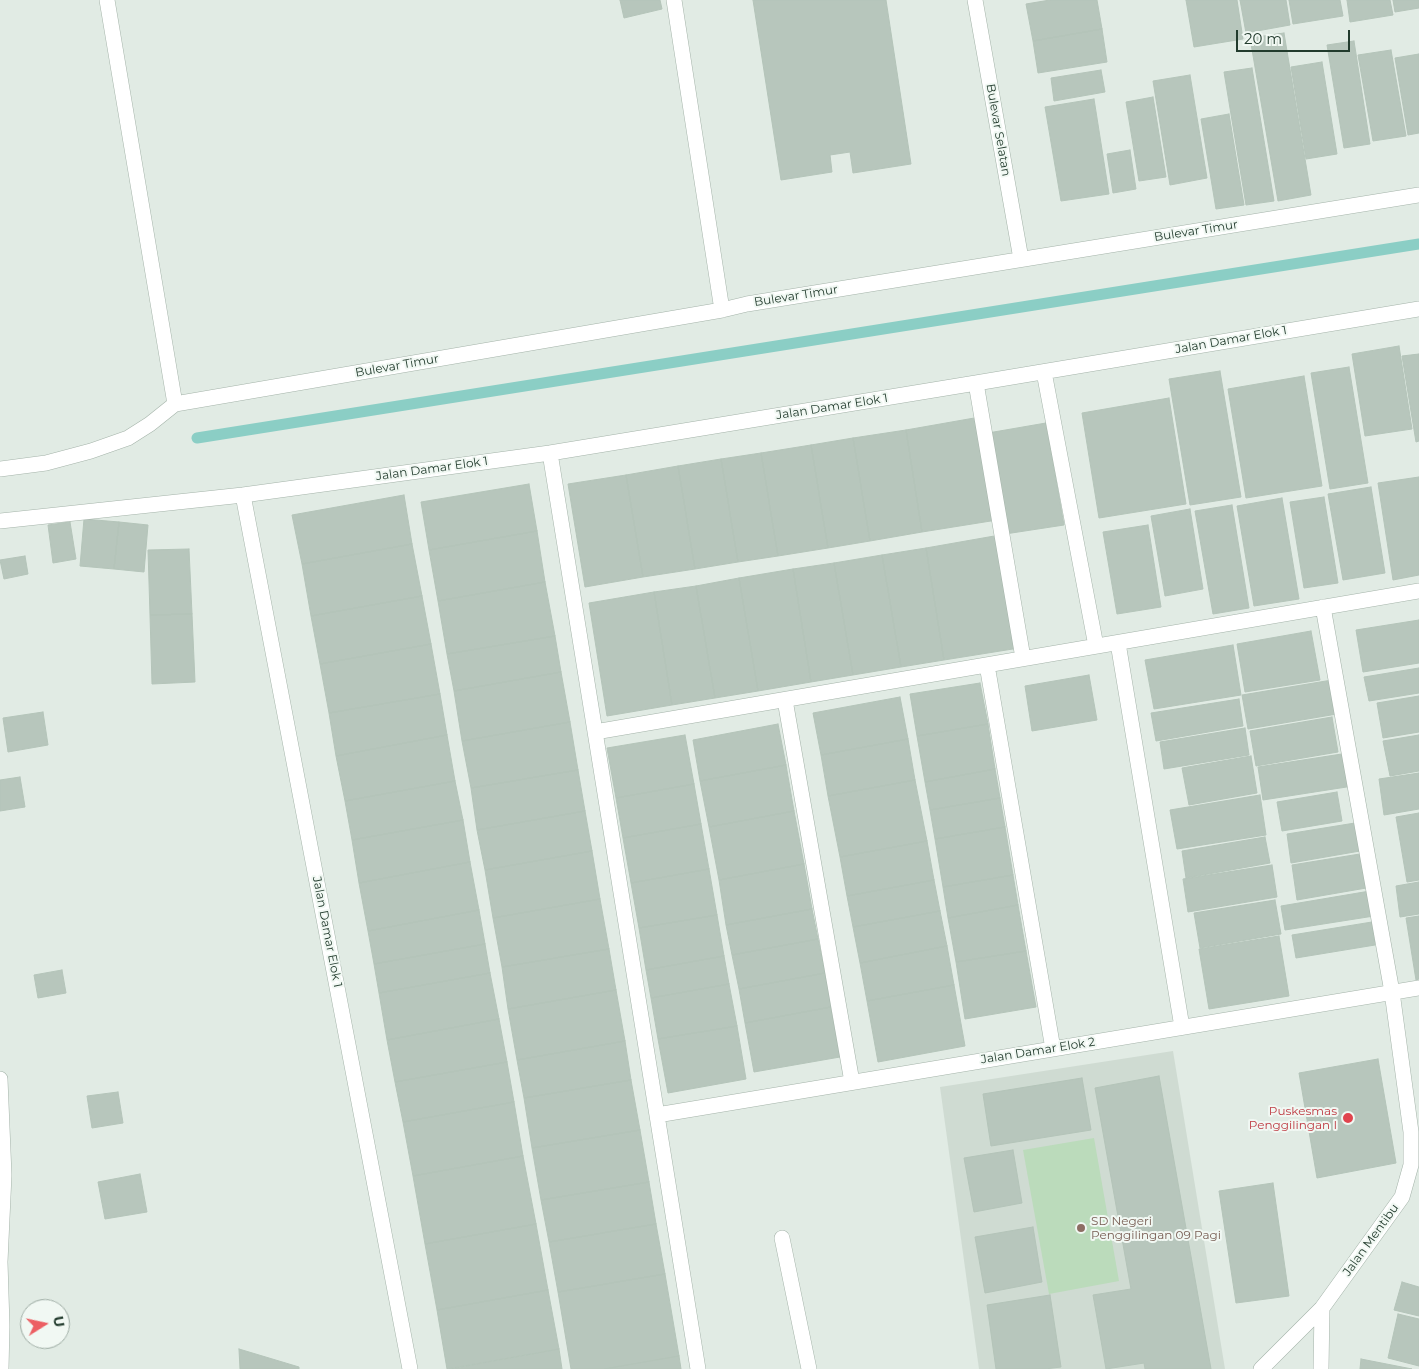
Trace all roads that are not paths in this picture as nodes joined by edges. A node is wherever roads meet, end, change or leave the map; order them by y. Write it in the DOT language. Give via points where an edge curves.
graph roads {
  1 [pos="107,0"];
  2 [pos="674,0"];
  3 [pos="975,0"];
  4 [pos="1419,195"];
  5 [pos="1020,259"];
  6 [pos="1419,308"];
  7 [pos="722,310"];
  8 [pos="1044,372"];
  9 [pos="976,383"];
  10 [pos="174,404"];
  11 [pos="550,453"];
  12 [pos="0,470"];
  13 [pos="243,495"];
  14 [pos="0,522"];
  15 [pos="1419,591"];
  16 [pos="1323,607"];
  17 [pos="1118,643"];
  18 [pos="1096,646"];
  19 [pos="1023,658"];
  20 [pos="987,665"];
  21 [pos="785,700"];
  22 [pos="595,732"];
  23 [pos="1419,988"];
  24 [pos="1392,992"];
  25 [pos="1182,1027"];
  26 [pos="1053,1049"];
  27 [pos="0,1079"];
  28 [pos="852,1082"];
  29 [pos="657,1115"];
  30 [pos="782,1238"];
  31 [pos="1322,1308"];
  32 [pos="1,1369"];
  33 [pos="410,1369"];
  34 [pos="698,1369"];
  35 [pos="809,1369"];
  36 [pos="1261,1369"];
  37 [pos="1322,1369"];
  1 -- 10 [label="street"];
  2 -- 7 [label="street"];
  3 -- 5 [label="street, Bulevar Selatan"];
  4 -- 5 [label="street, Bulevar Timur"];
  5 -- 7 [label="street, Bulevar Timur"];
  6 -- 8 [label="street, Jalan Damar Elok 1"];
  7 -- 10 [label="street, Bulevar Timur"];
  8 -- 9 [label="street, Jalan Damar Elok 1"];
  8 -- 18 [label="street"];
  9 -- 11 [label="street, Jalan Damar Elok 1"];
  9 -- 19 [label="street"];
  10 -- 12 [label="street" via="128,438 46,463"];
  11 -- 13 [label="street, Jalan Damar Elok 1"];
  11 -- 22 [label="street"];
  13 -- 14 [label="street, Jalan Damar Elok 1"];
  13 -- 33 [label="street, Jalan Damar Elok 1"];
  15 -- 16 [label="street"];
  16 -- 17 [label="street"];
  16 -- 24 [label="street, Jalan Mentibu"];
  17 -- 18 [label="street"];
  17 -- 25 [label="street"];
  18 -- 19 [label="street"];
  19 -- 20 [label="street"];
  20 -- 21 [label="street"];
  20 -- 26 [label="street"];
  21 -- 22 [label="street"];
  21 -- 28 [label="street"];
  22 -- 29 [label="street"];
  23 -- 24 [label="street, Jalan Damar Elok 2"];
  24 -- 25 [label="street, Jalan Damar Elok 2"];
  24 -- 31 [label="street, Jalan Mentibu" via="1411,1132 1411,1165 1402,1197"];
  25 -- 26 [label="street, Jalan Damar Elok 2"];
  26 -- 28 [label="street, Jalan Damar Elok 2"];
  27 -- 32 [label="street" via="4,1175 0,1262"];
  28 -- 29 [label="street, Jalan Damar Elok 2"];
  29 -- 34 [label="street"];
  30 -- 35 [label="street"];
  31 -- 36 [label="street, Jalan Mentibu"];
  31 -- 37 [label="street"];
}
